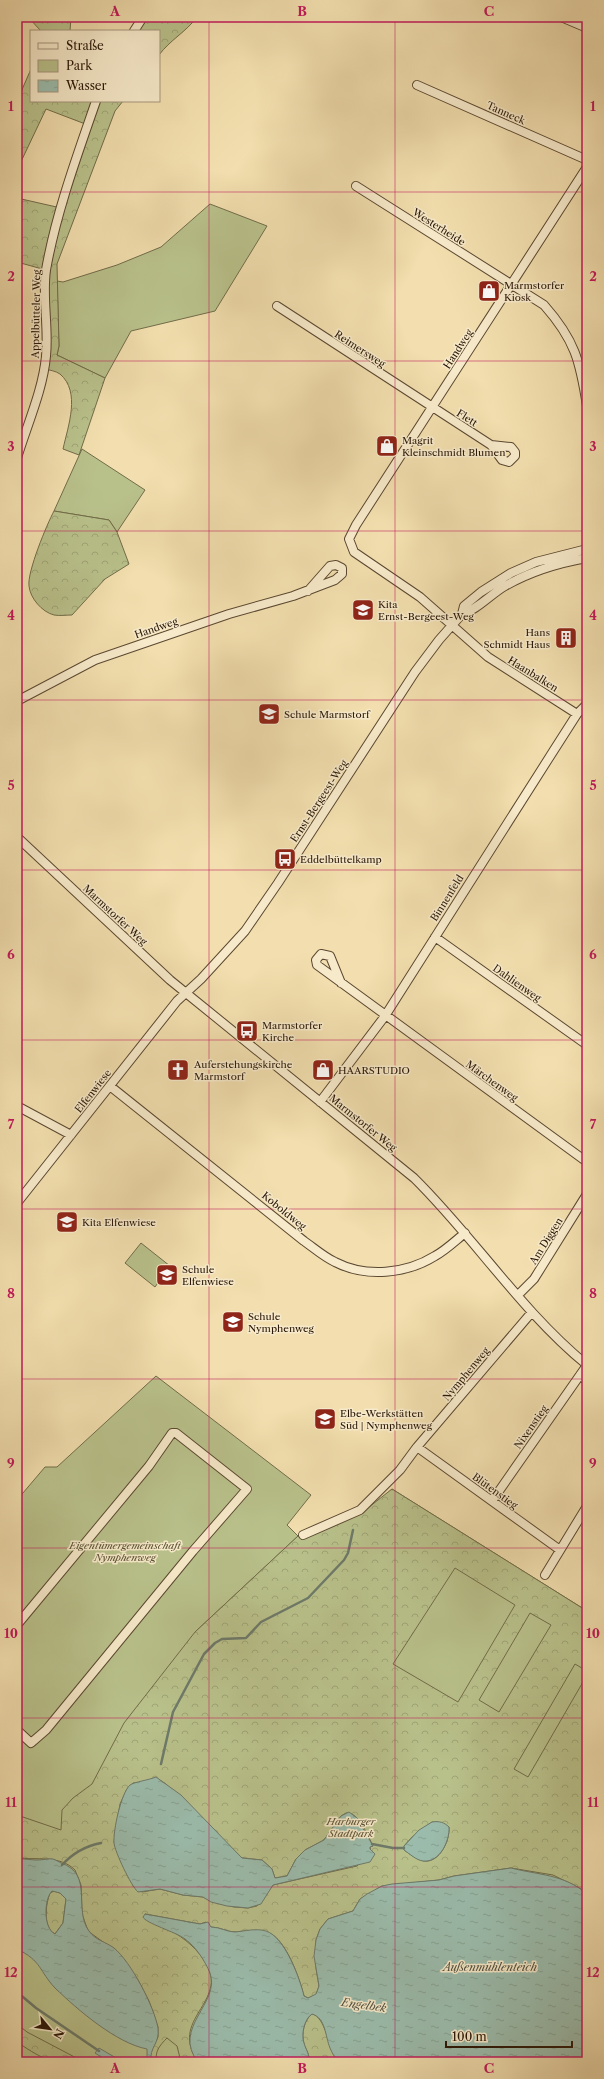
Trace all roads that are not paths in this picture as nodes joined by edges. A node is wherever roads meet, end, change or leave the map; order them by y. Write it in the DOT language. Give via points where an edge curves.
graph roads {
  1 [pos="143,17"];
  2 [pos="561,17"];
  3 [pos="587,28"];
  4 [pos="135,30"];
  5 [pos="417,85"];
  6 [pos="96,102"];
  7 [pos="587,160"];
  8 [pos="587,166"];
  9 [pos="356,186"];
  10 [pos="511,284"];
  11 [pos="277,306"];
  12 [pos="587,406"];
  13 [pos="432,408"];
  14 [pos="491,445"];
  15 [pos="17,458"];
  16 [pos="349,544"];
  17 [pos="587,549"];
  18 [pos="587,558"];
  19 [pos="308,591"];
  20 [pos="462,614"];
  21 [pos="452,624"];
  22 [pos="17,701"];
  23 [pos="587,704"];
  24 [pos="577,714"];
  25 [pos="17,837"];
  26 [pos="435,937"];
  27 [pos="341,983"];
  28 [pos="187,994"];
  29 [pos="385,1016"];
  30 [pos="587,1045"];
  31 [pos="110,1086"];
  32 [pos="320,1102"];
  33 [pos="17,1106"];
  34 [pos="71,1135"];
  35 [pos="587,1162"];
  36 [pos="587,1194"];
  37 [pos="17,1203"];
  38 [pos="465,1233"];
  39 [pos="518,1295"];
  40 [pos="532,1312"];
  41 [pos="587,1365"];
  42 [pos="580,1375"];
  43 [pos="587,1381"];
  44 [pos="417,1447"];
  45 [pos="492,1501"];
  46 [pos="587,1506"];
  47 [pos="303,1535"];
  48 [pos="560,1550"];
  49 [pos="545,1575"];
  50 [pos="17,1625"];
  51 [pos="17,1730"];
  1 -- 4 [label="street"];
  2 -- 3 [label="street"];
  5 -- 7 [label="street, Tanneck"];
  6 -- 15 [label="street, Appelbütteler Weg" via="61,208 50,254 46,274 45,369"];
  8 -- 10 [label="street, Handweg"];
  9 -- 10 [label="street, Westerheide"];
  10 -- 12 [label="street, Westerheide" via="544,306 565,332 579,361"];
  10 -- 13 [label="street, Handweg"];
  11 -- 13 [label="street, Reimersweg"];
  13 -- 14 [label="street, Flett"];
  13 -- 16 [label="street, Handweg" via="356,525"];
  16 -- 21 [label="street, Haanbalken" via="356,554 410,590"];
  17 -- 20 [label="street, Ernst-Bergeest-Weg" via="549,557 511,573 464,606"];
  18 -- 20 [label="street, Ernst-Bergeest-Weg" via="552,565 528,574"];
  19 -- 22 [label="street, Handweg" via="228,614 95,660"];
  20 -- 21 [label="street, Ernst-Bergeest-Weg"];
  21 -- 24 [label="street, Haanbalken" via="488,657"];
  21 -- 28 [label="street, Ernst-Bergeest-Weg" via="416,672 245,931"];
  23 -- 24 [label="street, Binnenfeld"];
  24 -- 26 [label="street, Binnenfeld"];
  25 -- 28 [label="street, Marmstorfer Weg"];
  26 -- 29 [label="street, Binnenfeld"];
  26 -- 30 [label="street, Dahlienweg"];
  27 -- 29 [label="street"];
  28 -- 31 [label="street, Elfenwiese" via="177,1001"];
  28 -- 32 [label="street, Marmstorfer Weg"];
  29 -- 32 [label="street, Binnenfeld"];
  29 -- 35 [label="street, Märchenweg"];
  31 -- 34 [label="street, Elfenwiese"];
  31 -- 38 [label="street, Koboldweg" via="325,1257 347,1268 362,1272 402,1270 436,1256"];
  32 -- 38 [label="street, Marmstorfer Weg" via="414,1178"];
  33 -- 34 [label="street"];
  34 -- 37 [label="street, Elfenwiese"];
  36 -- 39 [label="street, Am Diggen" via="534,1279"];
  38 -- 39 [label="street, Marmstorfer Weg"];
  39 -- 40 [label="street, Marmstorfer Weg"];
  40 -- 41 [label="street, Marmstorfer Weg"];
  40 -- 44 [label="street, Nymphenweg"];
  41 -- 42 [label="street, Nixenstieg"];
  42 -- 43 [label="street"];
  42 -- 45 [label="street, Nixenstieg"];
  44 -- 45 [label="street, Blütenstieg"];
  44 -- 47 [label="street, Nymphenweg" via="400,1470 360,1510"];
  45 -- 48 [label="street, Blütenstieg"];
  46 -- 48 [label="street"];
  48 -- 49 [label="street"];
  50 -- 51 [label="street" via="149,1466 172,1433 176,1433 247,1489 46,1730 31,1742"];
}
